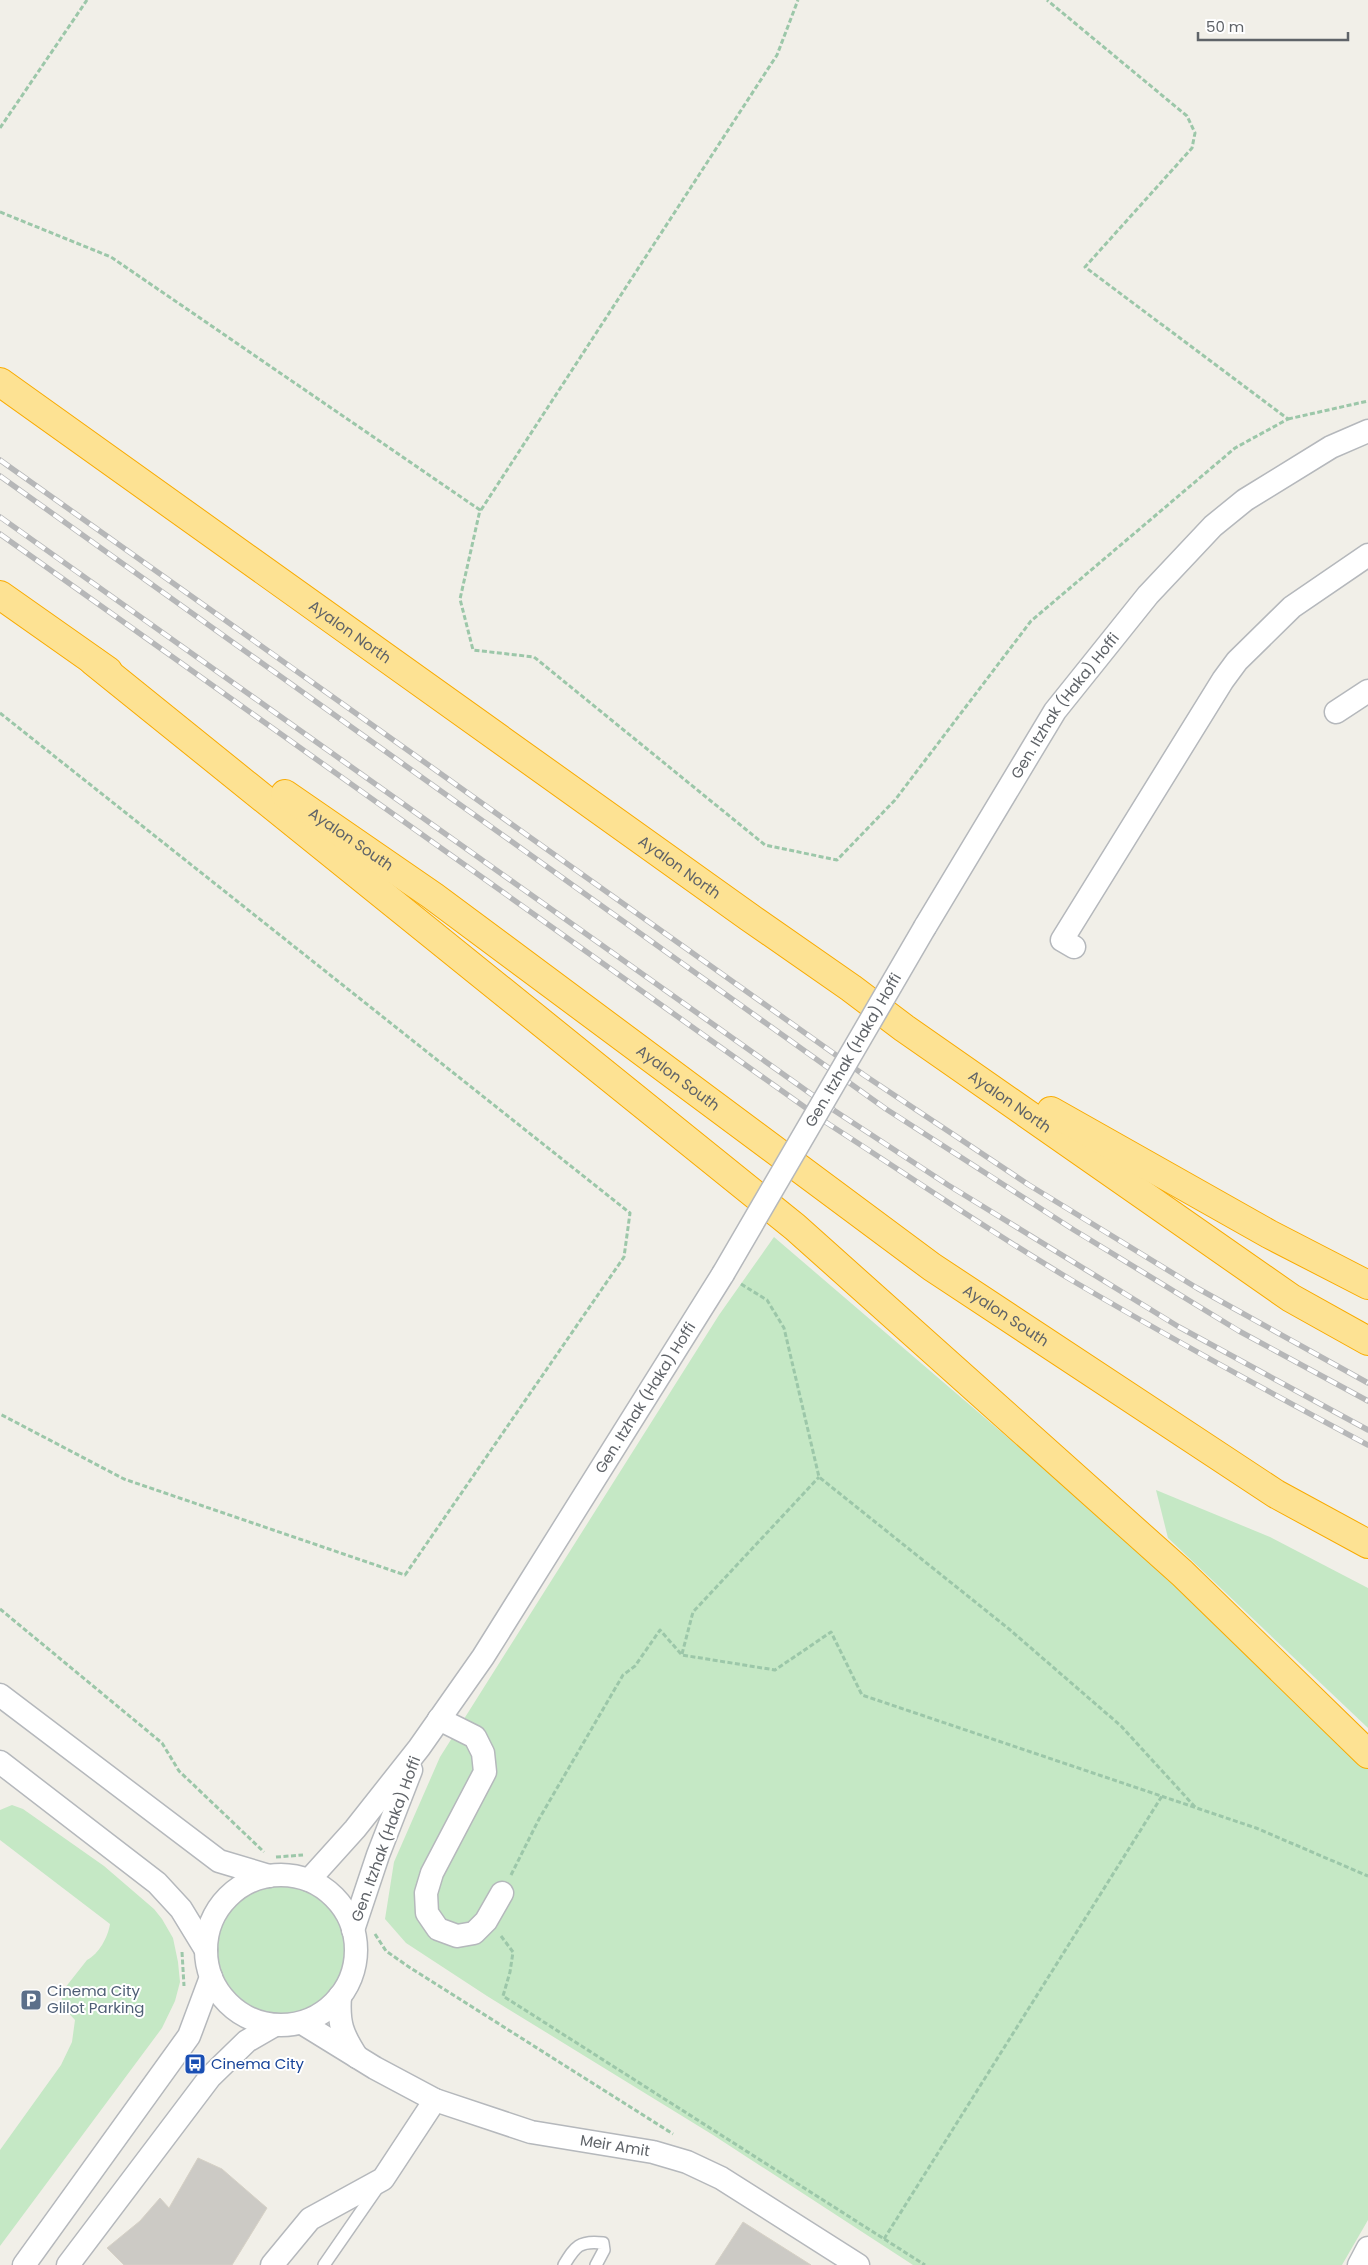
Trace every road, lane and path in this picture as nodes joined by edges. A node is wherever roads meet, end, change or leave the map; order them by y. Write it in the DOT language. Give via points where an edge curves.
graph roads {
  1 [pos="87,0"];
  2 [pos="798,0"];
  3 [pos="1047,0"];
  4 [pos="0,128"];
  5 [pos="0,212"];
  6 [pos="0,382"];
  7 [pos="1368,401"];
  8 [pos="1288,419"];
  9 [pos="1368,432"];
  10 [pos="480,510"];
  11 [pos="1368,556"];
  12 [pos="0,595"];
  13 [pos="93,661"];
  14 [pos="1368,691"];
  15 [pos="1336,712"];
  16 [pos="0,713"];
  17 [pos="1074,947"];
  18 [pos="904,1028"];
  19 [pos="723,1274"];
  20 [pos="1368,1285"];
  21 [pos="1368,1341"];
  22 [pos="0,1414"];
  23 [pos="819,1477"];
  24 [pos="1368,1544"];
  25 [pos="0,1609"];
  26 [pos="682,1655"];
  27 [pos="0,1695"];
  28 [pos="439,1719"];
  29 [pos="419,1748"];
  30 [pos="1368,1754"];
  31 [pos="3,1772"];
  32 [pos="1162,1796"];
  33 [pos="1196,1808"];
  34 [pos="269,1867"];
  35 [pos="1368,1876"];
  36 [pos="309,1880"];
  37 [pos="502,1893"];
  38 [pos="486,1921"];
  39 [pos="364,1931"];
  40 [pos="206,1950"];
  41 [pos="210,1977"];
  42 [pos="340,1996"];
  43 [pos="302,2023"];
  44 [pos="275,2026"];
  45 [pos="358,2057"];
  46 [pos="435,2100"];
  47 [pos="677,2137"];
  48 [pos="383,2179"];
  49 [pos="884,2239"];
  50 [pos="1368,2248"];
  51 [pos="836,2258"];
  52 [pos="24,2265"];
  53 [pos="68,2265"];
  54 [pos="272,2265"];
  55 [pos="324,2265"];
  56 [pos="564,2265"];
  57 [pos="596,2265"];
  58 [pos="858,2265"];
  59 [pos="925,2265"];
  60 [pos="1359,2265"];
  1 -- 4 [label="path"];
  2 -- 10 [label="path" via="777,55"];
  3 -- 8 [label="path" via="1187,116 1195,133 1192,148 1085,267"];
  5 -- 10 [label="path" via="111,257"];
  6 -- 18 [label="highway, Ayalon North"];
  7 -- 8 [label="path"];
  8 -- 10 [label="path" via="1235,448 1031,621 895,800 837,860 765,844 534,657 473,650 460,599"];
  9 -- 19 [label="street, Gen. Itzhak (Haka) Hoffi, bridge" via="1331,447 1245,500 1213,526 1148,595 1055,711"];
  11 -- 17 [label="street" via="1292,607 1228,674 1062,940"];
  12 -- 13 [label="highway, Ayalon South"];
  13 -- 24 [label="highway, Ayalon South" via="432,896 932,1266 1276,1494"];
  13 -- 30 [label="highway" via="795,1227 1182,1573"];
  14 -- 15 [label="street"];
  16 -- 22 [label="path" via="630,1214 624,1257 405,1575 124,1479"];
  18 -- 20 [label="highway" via="1268,1234"];
  18 -- 21 [label="highway, Ayalon North" via="1291,1298"];
  19 -- 23 [label="path" via="767,1300 784,1328"];
  19 -- 28 [label="street, Gen. Itzhak (Haka) Hoffi" via="483,1657"];
  23 -- 26 [label="path" via="694,1612"];
  23 -- 33 [label="path" via="1009,1629 1121,1726"];
  25 -- 34 [label="path" via="162,1743 179,1771"];
  26 -- 32 [label="path" via="776,1670 830,1632 862,1695"];
  26 -- 37 [label="path" via="660,1630 635,1666 624,1675 539,1819"];
  27 -- 34 [label="street" via="219,1861"];
  28 -- 29 [label="street, Gen. Itzhak (Haka) Hoffi"];
  28 -- 38 [label="street" via="474,1737 483,1753 485,1772 432,1873 426,1893 427,1914 438,1929 457,1936 474,1933"];
  29 -- 36 [label="street, Gen. Itzhak (Haka) Hoffi" via="355,1830"];
  29 -- 39 [label="street, Gen. Itzhak (Haka) Hoffi" via="378,1855"];
  31 -- 40 [label="street" via="156,1883 181,1909"];
  32 -- 33 [label="path"];
  32 -- 49 [label="path"];
  33 -- 35 [label="path" via="1256,1828"];
  34 -- 36 [label="street"];
  34 -- 40 [label="street" via="231,1894 217,1910"];
  36 -- 39 [label="street" via="337,1900"];
  37 -- 38 [label="street"];
  38 -- 49 [label="path" via="513,1952 502,1996"];
  39 -- 42 [label="street" via="354,1969"];
  39 -- 47 [label="path" via="409,1967"];
  40 -- 41 [label="street"];
  41 -- 44 [label="street" via="229,2005 250,2019"];
  41 -- 52 [label="street" via="189,2036"];
  42 -- 43 [label="street" via="329,2008"];
  42 -- 45 [label="street, Meir Amit" via="338,2018 345,2038"];
  43 -- 44 [label="street"];
  43 -- 45 [label="street, Meir Amit"];
  44 -- 53 [label="street" via="247,2041 210,2077"];
  45 -- 46 [label="street, Meir Amit"];
  46 -- 48 [label="street"];
  46 -- 51 [label="street, Meir Amit" via="524,2130 653,2152 687,2162 721,2178"];
  48 -- 54 [label="street" via="310,2219"];
  48 -- 55 [label="lane"];
  49 -- 59 [label="path"];
  50 -- 60 [label="street"];
  51 -- 58 [label="street, Meir Amit"];
  56 -- 57 [label="lane" via="576,2246 591,2241 603,2243 604,2250"];
}
